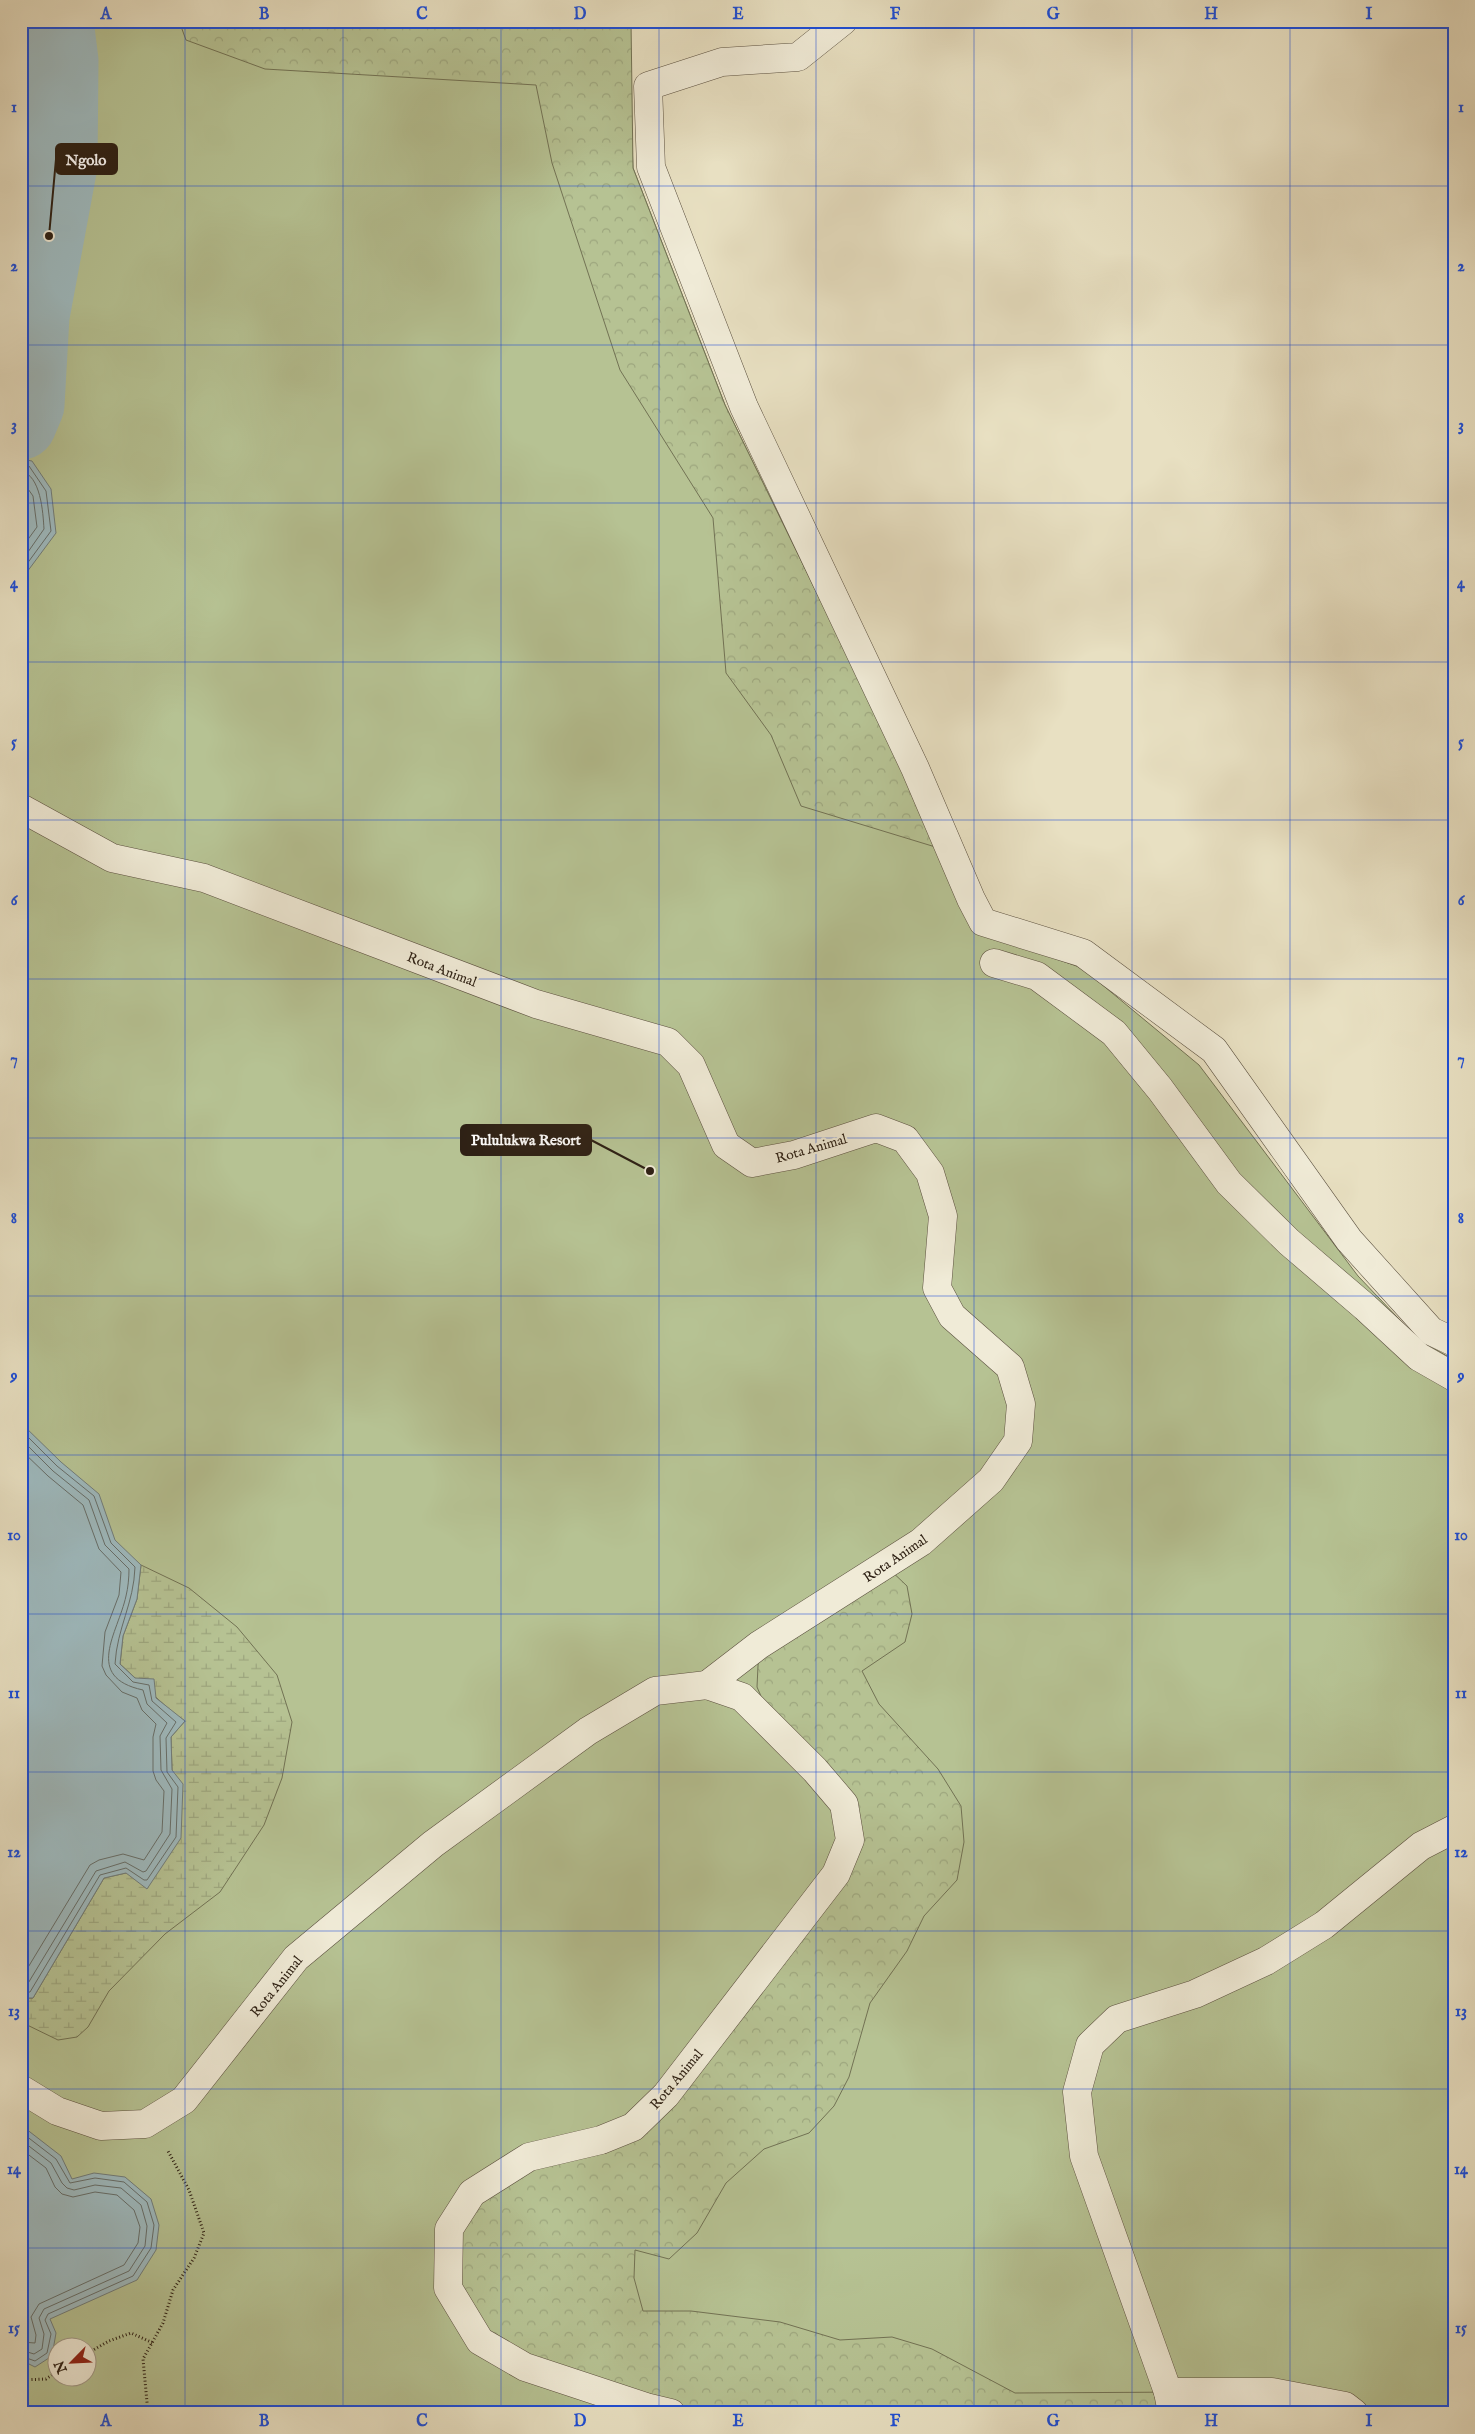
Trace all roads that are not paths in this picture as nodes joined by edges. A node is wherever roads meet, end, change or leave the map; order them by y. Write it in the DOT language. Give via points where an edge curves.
graph roads {
  1 [pos="843,21"];
  2 [pos="21,808"];
  3 [pos="994,963"];
  4 [pos="1454,1342"];
  5 [pos="1454,1377"];
  6 [pos="707,1685"];
  7 [pos="1454,1829"];
  8 [pos="21,2090"];
  9 [pos="1170,2402"];
  10 [pos="671,2413"];
  11 [pos="1354,2413"];
  1 -- 4 [label="street" via="798,57 722,62 648,86 652,167 744,407 915,768 971,899 983,922 1083,953 1214,1050 1348,1240 1430,1331"];
  2 -- 6 [label="street, Rota Animal" via="112,858 204,878 536,1004 668,1042 691,1065 726,1145 752,1162 794,1155 876,1128 905,1139 930,1172 943,1216 936,1288 952,1316 1010,1367 1022,1404 1018,1441 991,1480 921,1542 759,1645"];
  3 -- 5 [label="street" via="1037,976 1114,1033 1229,1183 1289,1242 1418,1357"];
  6 -- 8 [label="street, Rota Animal" via="655,1692 588,1730 432,1844 296,1958 184,2100 145,2124 100,2126 57,2111"];
  6 -- 10 [label="street, Rota Animal" via="742,1697 844,1804 850,1840 836,1874 666,2095 633,2127 601,2140 530,2157 472,2193 450,2229 448,2288 480,2341 525,2367"];
  7 -- 9 [label="street" via="1421,1846 1324,1925 1266,1962 1195,1994 1117,2019 1090,2045 1077,2092 1084,2156"];
  9 -- 11 [label="street" via="1272,2392 1345,2406"];
}
